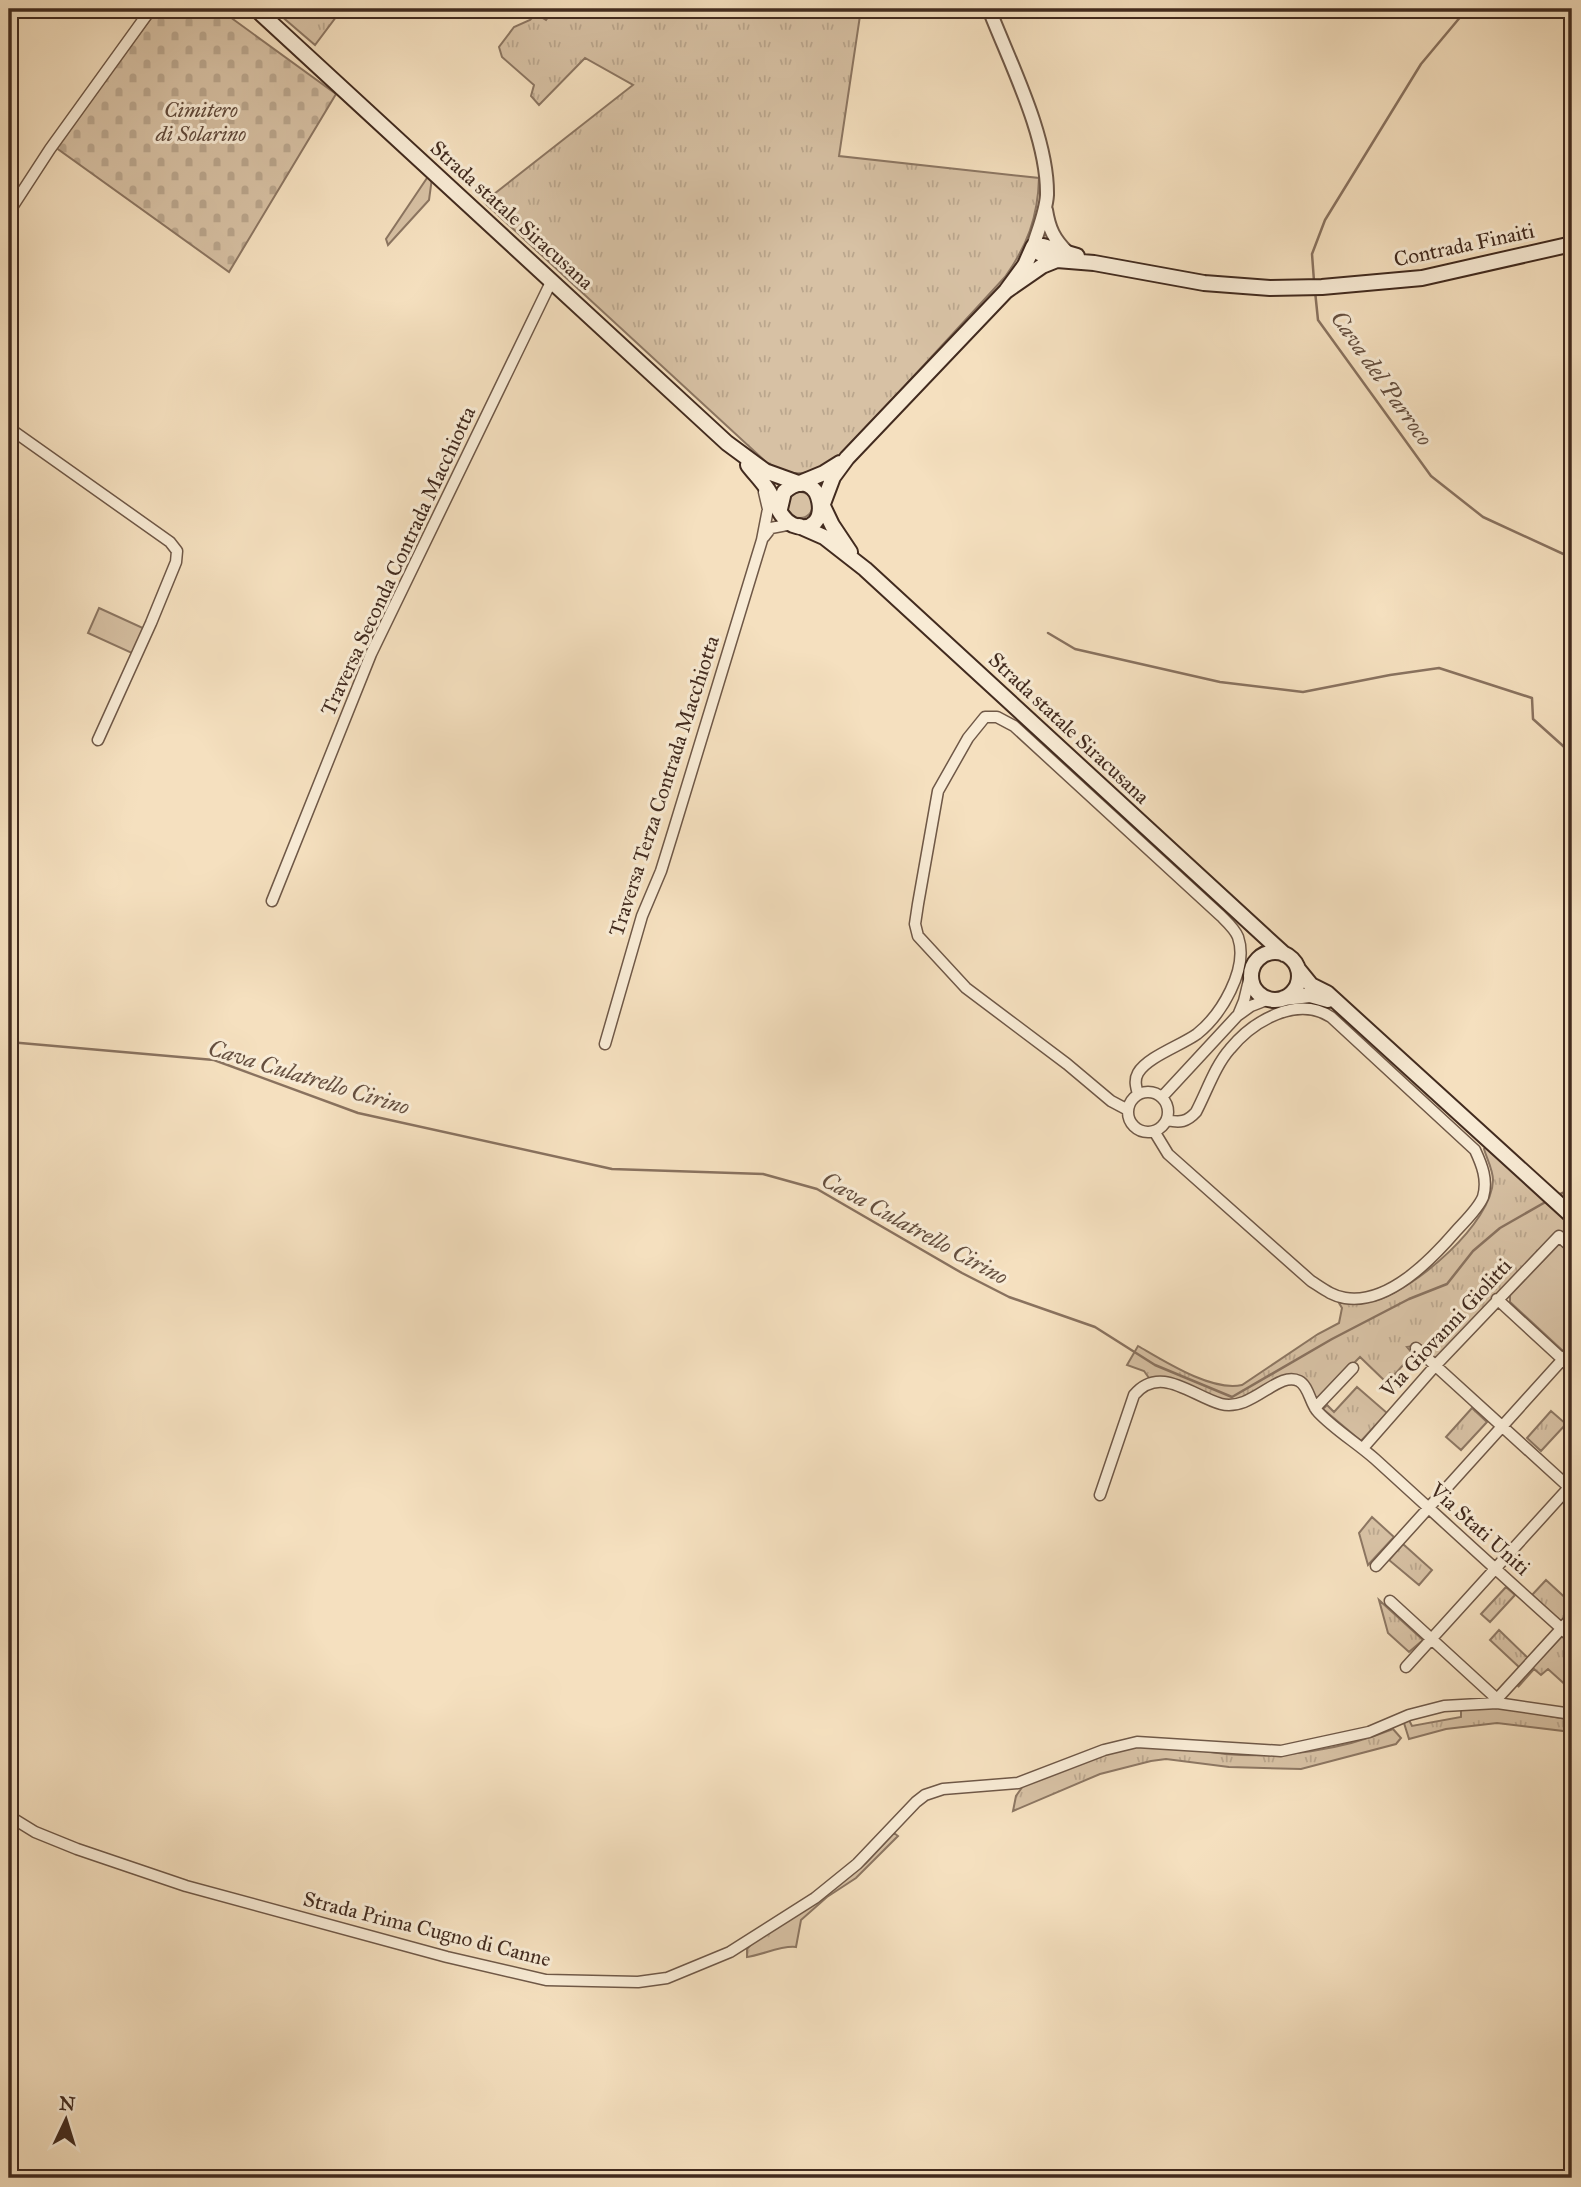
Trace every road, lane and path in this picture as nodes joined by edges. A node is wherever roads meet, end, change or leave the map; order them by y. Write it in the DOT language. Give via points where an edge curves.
graph roads {
  1 [pos="152,9"];
  2 [pos="256,9"];
  3 [pos="989,9"];
  4 [pos="1046,205"];
  5 [pos="9,212"];
  6 [pos="1572,244"];
  7 [pos="1033,247"];
  8 [pos="1062,256"];
  9 [pos="552,280"];
  10 [pos="1006,291"];
  11 [pos="9,428"];
  12 [pos="738,453"];
  13 [pos="847,458"];
  14 [pos="798,485"];
  15 [pos="776,504"];
  16 [pos="822,505"];
  17 [pos="795,525"];
  18 [pos="762,540"];
  19 [pos="865,569"];
  20 [pos="98,740"];
  21 [pos="272,901"];
  22 [pos="1245,918"];
  23 [pos="1284,954"];
  24 [pos="1253,967"];
  25 [pos="1298,969"];
  26 [pos="1276,998"];
  27 [pos="1338,1005"];
  28 [pos="1237,1016"];
  29 [pos="605,1044"];
  30 [pos="1138,1094"];
  31 [pos="1162,1097"];
  32 [pos="1128,1110"];
  33 [pos="1167,1120"];
  34 [pos="1154,1131"];
  35 [pos="1572,1216"];
  36 [pos="1572,1248"];
  37 [pos="1497,1299"];
  38 [pos="1416,1348"];
  39 [pos="1572,1349"];
  40 [pos="1563,1360"];
  41 [pos="1436,1366"];
  42 [pos="1353,1368"];
  43 [pos="1572,1368"];
  44 [pos="1315,1408"];
  45 [pos="1502,1427"];
  46 [pos="1363,1448"];
  47 [pos="1571,1487"];
  48 [pos="1100,1495"];
  49 [pos="1429,1509"];
  50 [pos="1376,1566"];
  51 [pos="1495,1569"];
  52 [pos="1390,1601"];
  53 [pos="1572,1617"];
  54 [pos="1562,1629"];
  55 [pos="1431,1639"];
  56 [pos="1572,1639"];
  57 [pos="1406,1667"];
  58 [pos="1497,1701"];
  59 [pos="1572,1714"];
  60 [pos="9,1816"];
  1 -- 5 [label="street"];
  2 -- 9 [label="main road, Strada statale Siracusana"];
  3 -- 4 [label="street" via="1040,139"];
  4 -- 7 [label="street"];
  4 -- 8 [label="street" via="1048,225"];
  6 -- 8 [label="main road, Contrada Finaiti" via="1447,274 1322,287 1204,282"];
  7 -- 8 [label="main road" via="1043,246"];
  7 -- 10 [label="main road"];
  8 -- 10 [label="main road"];
  9 -- 12 [label="main road, Strada statale Siracusana"];
  9 -- 21 [label="street, Traversa Seconda Contrada Macchiotta" via="371,654"];
  10 -- 13 [label="main road"];
  11 -- 20 [label="street" via="177,551 151,623"];
  12 -- 14 [label="main road"];
  12 -- 15 [label="main road"];
  13 -- 14 [label="main road"];
  13 -- 16 [label="main road"];
  14 -- 15 [label="main road"];
  14 -- 16 [label="main road" via="814,489"];
  15 -- 17 [label="main road" via="785,520"];
  15 -- 18 [label="street, Traversa Terza Contrada Macchiotta"];
  16 -- 17 [label="main road" via="814,522"];
  16 -- 19 [label="main road" via="842,542"];
  17 -- 18 [label="street" via="772,528"];
  17 -- 19 [label="main road" via="824,537"];
  18 -- 29 [label="street, Traversa Terza Contrada Macchiotta"];
  19 -- 22 [label="main road, Strada statale Siracusana"];
  22 -- 23 [label="main road, Strada statale Siracusana"];
  22 -- 24 [label="main road" via="1256,941"];
  23 -- 24 [label="main road" via="1268,953"];
  23 -- 25 [label="main road"];
  24 -- 26 [label="main road" via="1251,979 1257,992"];
  24 -- 28 [label="street"];
  25 -- 26 [label="main road" via="1294,989"];
  25 -- 27 [label="main road"];
  26 -- 27 [label="main road" via="1310,995"];
  26 -- 28 [label="street"];
  27 -- 35 [label="main road"];
  28 -- 31 [label="street"];
  30 -- 31 [label="street" via="1150,1091"];
  30 -- 32 [label="street"];
  30 -- 32 [label="street" via="1135,1083 1140,1070 1198,1033 1225,1002 1238,966 1237,936 1221,916 1014,726 997,717 985,717 938,791 916,914 918,936 974,995"];
  31 -- 33 [label="street" via="1169,1112"];
  32 -- 34 [label="street" via="1135,1128"];
  33 -- 34 [label="street"];
  33 -- 34 [label="street" via="1182,1122 1196,1112 1222,1059 1255,1027 1271,1017 1308,1007 1331,1017 1475,1150 1485,1175 1482,1198 1420,1270 1382,1292 1346,1298 1311,1281 1168,1154"];
  36 -- 37 [label="street, Via Giovanni Giolitti" via="1559,1236"];
  37 -- 40 [label="street"];
  37 -- 41 [label="street, Via Giovanni Giolitti"];
  38 -- 41 [label="street"];
  39 -- 40 [label="street"];
  40 -- 43 [label="street"];
  40 -- 45 [label="street"];
  41 -- 45 [label="street"];
  41 -- 46 [label="street, Via Giovanni Giolitti"];
  42 -- 44 [label="street"];
  44 -- 46 [label="street, Via Stati Uniti"];
  44 -- 48 [label="street, Via Stati Uniti" via="1297,1380 1282,1380 1234,1405 1215,1402 1172,1383 1145,1385 1134,1395"];
  45 -- 47 [label="street"];
  45 -- 49 [label="street"];
  46 -- 49 [label="street, Via Stati Uniti"];
  47 -- 51 [label="street"];
  49 -- 50 [label="street"];
  49 -- 51 [label="street, Via Stati Uniti"];
  51 -- 54 [label="street, Via Stati Uniti"];
  51 -- 55 [label="street"];
  52 -- 55 [label="street"];
  53 -- 54 [label="street"];
  54 -- 56 [label="street, Via Stati Uniti"];
  54 -- 58 [label="street"];
  55 -- 57 [label="street"];
  55 -- 58 [label="street"];
  58 -- 59 [label="street, Strada Prima Cugno di Canne"];
  58 -- 60 [label="street, Strada Prima Cugno di Canne" via="1426,1709 1369,1732 1281,1751 1137,1742 1018,1783 935,1791 916,1802 872,1851 815,1898 730,1952 667,1978 638,1982 546,1980 447,1957 186,1886 77,1849"];
}
